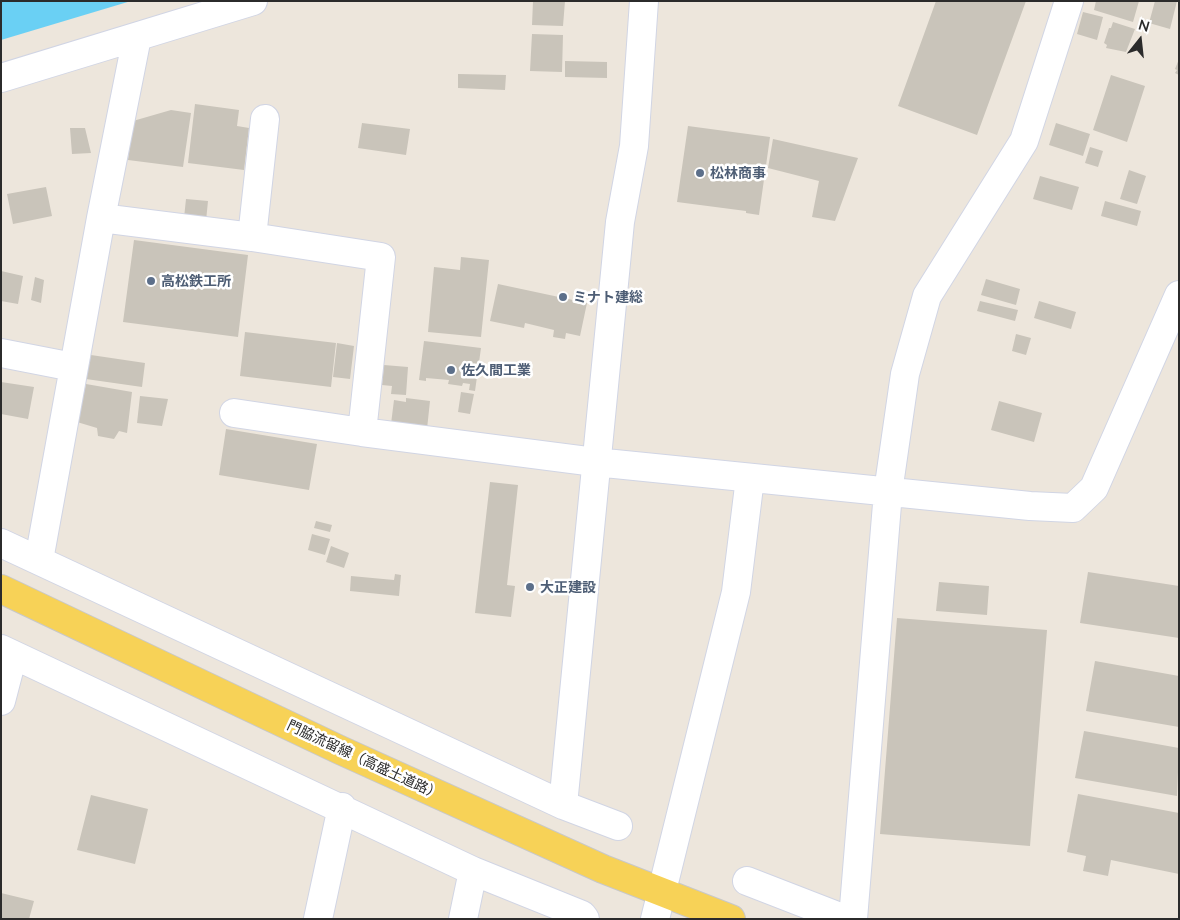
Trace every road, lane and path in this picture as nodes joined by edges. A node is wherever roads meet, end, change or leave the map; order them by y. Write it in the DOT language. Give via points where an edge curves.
graph roads {
  1 [pos="252,1"];
  2 [pos="644,1"];
  3 [pos="1069,1"];
  4 [pos="137,36"];
  5 [pos="1,78"];
  6 [pos="266,119"];
  7 [pos="101,218"];
  8 [pos="252,237"];
  9 [pos="1179,295"];
  10 [pos="1,354"];
  11 [pos="73,367"];
  12 [pos="234,413"];
  13 [pos="362,432"];
  14 [pos="595,462"];
  15 [pos="750,478"];
  16 [pos="888,492"];
  17 [pos="1,542"];
  18 [pos="39,560"];
  19 [pos="1,590"];
  20 [pos="7,652"];
  21 [pos="1,701"];
  22 [pos="563,804"];
  23 [pos="342,807"];
  24 [pos="618,826"];
  25 [pos="473,870"];
  26 [pos="747,882"];
  27 [pos="662,892"];
  28 [pos="318,919"];
  29 [pos="463,919"];
  30 [pos="585,919"];
  31 [pos="655,919"];
  32 [pos="731,919"];
  33 [pos="845,919"];
  34 [pos="853,919"];
  1 -- 4 [label="street"];
  2 -- 14 [label="street" via="634,146 620,222"];
  3 -- 16 [label="street" via="1024,141 927,296 905,374"];
  4 -- 5 [label="street"];
  4 -- 7 [label="street"];
  6 -- 8 [label="street"];
  7 -- 8 [label="street"];
  7 -- 11 [label="street"];
  8 -- 13 [label="street" via="381,257"];
  9 -- 16 [label="street" via="1094,488 1073,508"];
  10 -- 11 [label="street"];
  11 -- 18 [label="street"];
  12 -- 13 [label="street"];
  13 -- 14 [label="street"];
  14 -- 15 [label="street"];
  14 -- 22 [label="street"];
  15 -- 16 [label="street"];
  15 -- 27 [label="street" via="736,592"];
  16 -- 34 [label="street"];
  17 -- 18 [label="street"];
  18 -- 22 [label="street"];
  19 -- 27 [label="main road, 門脇流留線（高盛土道路）" via="340,750 603,869"];
  20 -- 21 [label="street"];
  20 -- 23 [label="street"];
  22 -- 24 [label="street"];
  23 -- 25 [label="street"];
  23 -- 28 [label="street"];
  25 -- 29 [label="street"];
  25 -- 30 [label="street"];
  26 -- 33 [label="street"];
  27 -- 31 [label="street"];
  27 -- 32 [label="main road, 門脇流留線（高盛土道路）"];
}
